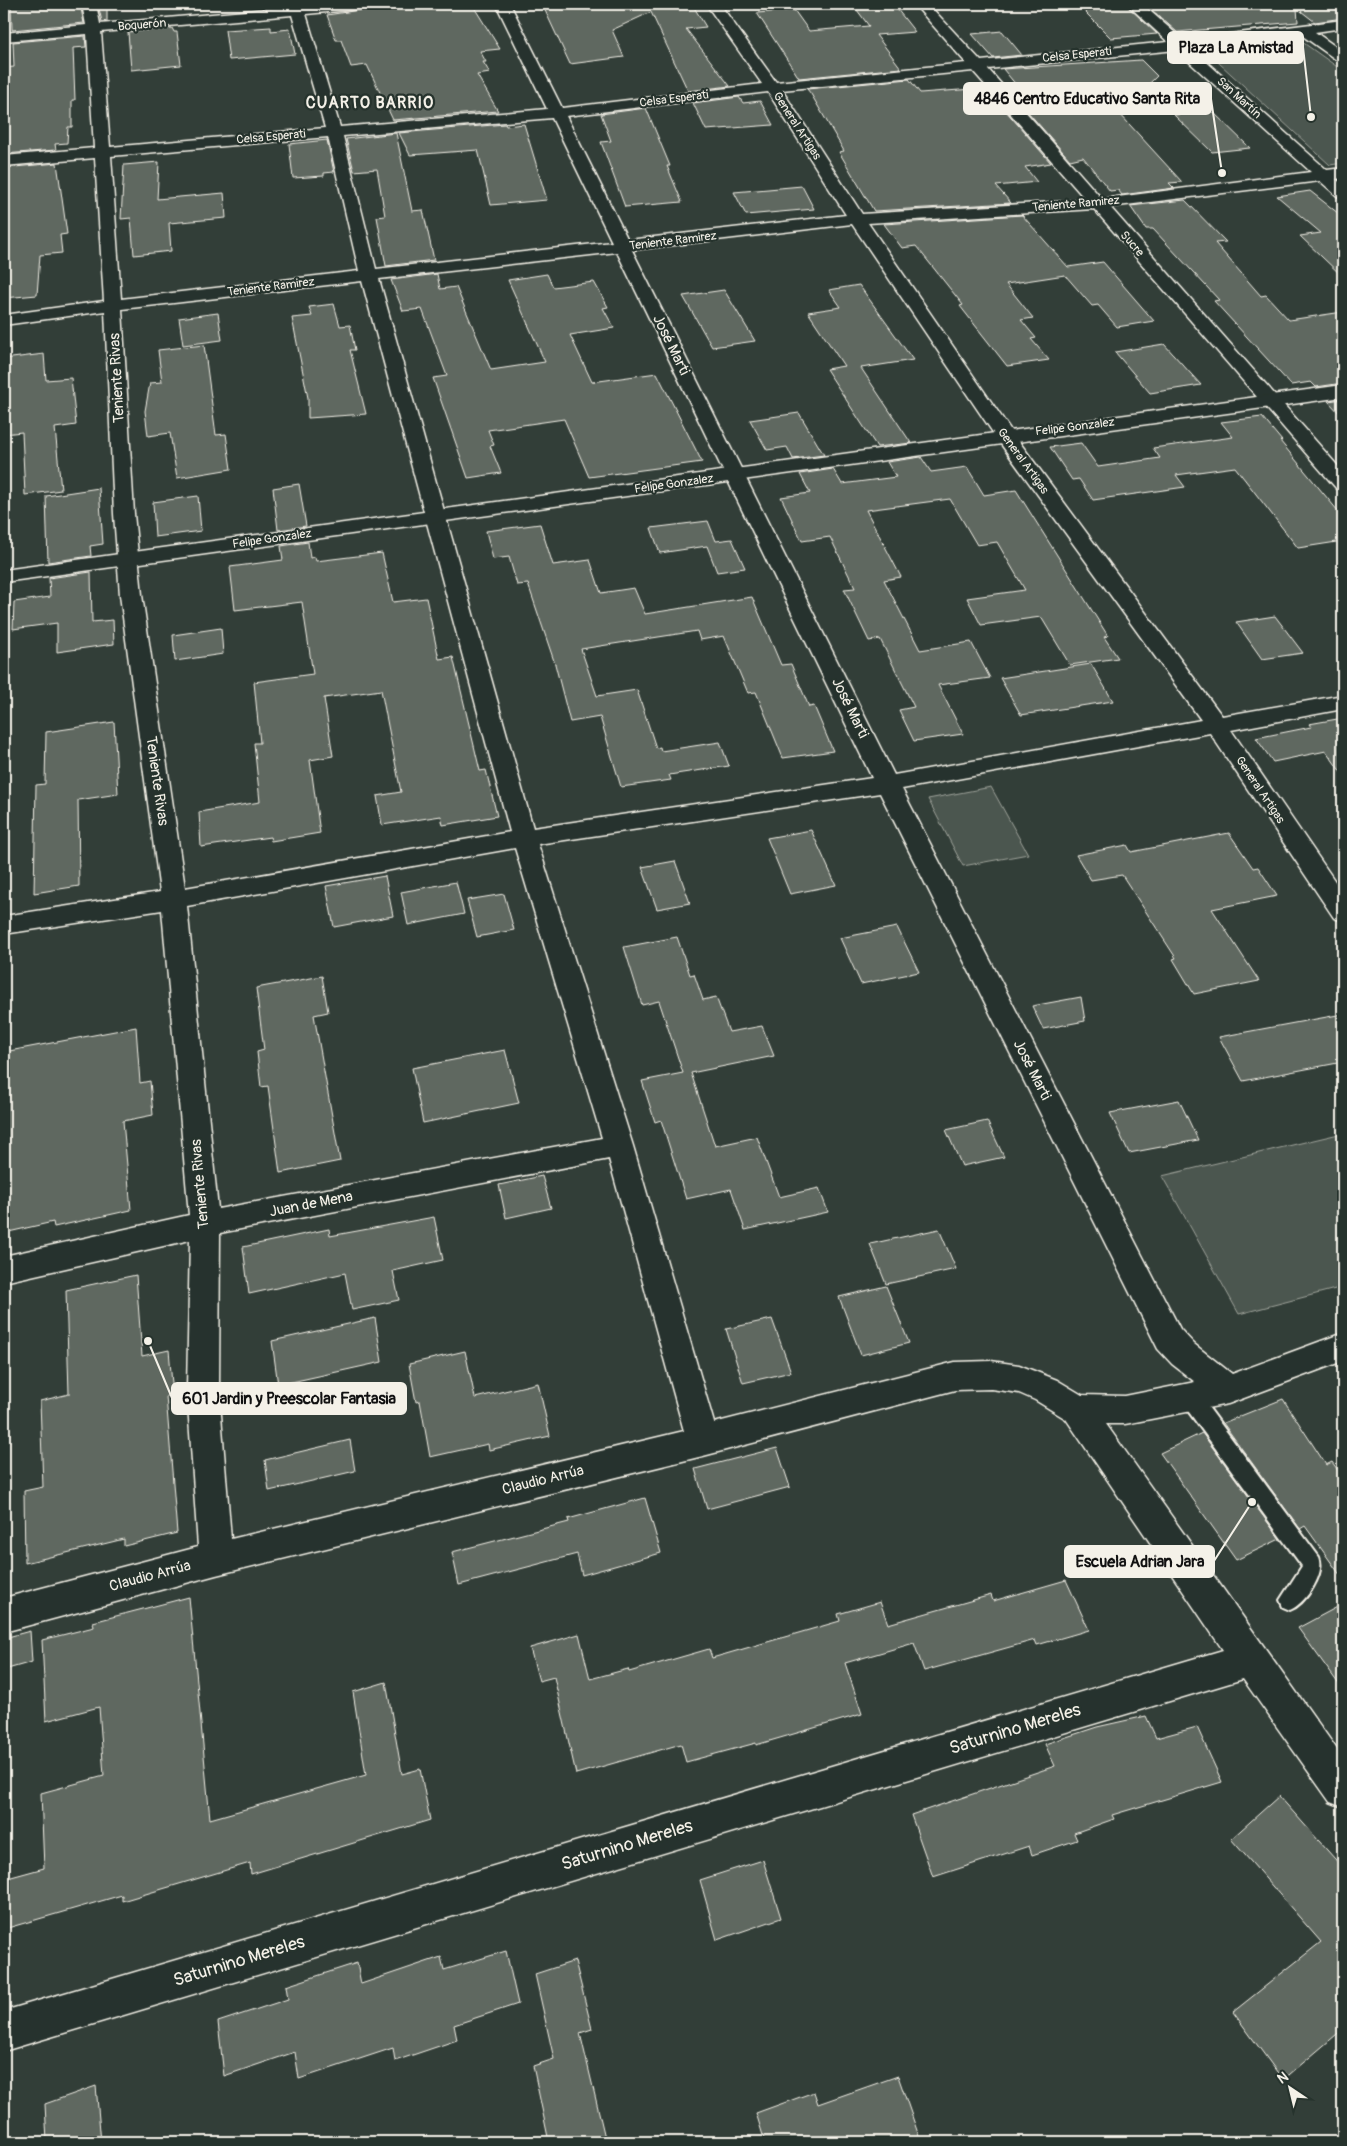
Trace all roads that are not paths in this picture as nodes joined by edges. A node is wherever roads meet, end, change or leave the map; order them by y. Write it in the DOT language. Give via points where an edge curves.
graph roads {
  1 [pos="89,4"];
  2 [pos="370,4"];
  3 [pos="503,4"];
  4 [pos="713,4"];
  5 [pos="921,4"];
  6 [pos="1134,4"];
  7 [pos="297,7"];
  8 [pos="1343,24"];
  9 [pos="94,29"];
  10 [pos="1302,29"];
  11 [pos="4,37"];
  12 [pos="1180,45"];
  13 [pos="1343,58"];
  14 [pos="977,65"];
  15 [pos="772,87"];
  16 [pos="556,113"];
  17 [pos="334,132"];
  18 [pos="102,151"];
  19 [pos="4,160"];
  20 [pos="1343,173"];
  21 [pos="1324,175"];
  22 [pos="1343,193"];
  23 [pos="1097,204"];
  24 [pos="857,219"];
  25 [pos="622,246"];
  26 [pos="369,276"];
  27 [pos="113,305"];
  28 [pos="4,320"];
  29 [pos="1343,391"];
  30 [pos="1269,402"];
  31 [pos="1005,436"];
  32 [pos="736,476"];
  33 [pos="1343,484"];
  34 [pos="434,517"];
  35 [pos="128,559"];
  36 [pos="4,576"];
  37 [pos="1343,702"];
  38 [pos="1216,725"];
  39 [pos="887,784"];
  40 [pos="524,838"];
  41 [pos="174,900"];
  42 [pos="1343,912"];
  43 [pos="4,925"];
  44 [pos="619,1146"];
  45 [pos="205,1224"];
  46 [pos="4,1269"];
  47 [pos="1343,1347"];
  48 [pos="1228,1390"];
  49 [pos="1190,1398"];
  50 [pos="1077,1409"];
  51 [pos="703,1442"];
  52 [pos="216,1559"];
  53 [pos="1290,1600"];
  54 [pos="4,1615"];
  55 [pos="1250,1659"];
  56 [pos="1343,1789"];
  57 [pos="4,2031"];
  1 -- 9 [label="street, Teniente Rivas"];
  2 -- 7 [label="street, Boquerón"];
  3 -- 16 [label="street, José Marti"];
  4 -- 15 [label="street, General Artigas"];
  5 -- 14 [label="street, Sucre"];
  6 -- 12 [label="street, San Martín"];
  7 -- 9 [label="street, Boquerón"];
  7 -- 17 [label="street"];
  8 -- 10 [label="street, Celsa Esperati"];
  9 -- 11 [label="street, Boquerón"];
  9 -- 18 [label="street, Teniente Rivas"];
  10 -- 12 [label="street, Celsa Esperati"];
  10 -- 13 [label="street"];
  12 -- 14 [label="street, Celsa Esperati"];
  12 -- 21 [label="street, San Martín"];
  14 -- 15 [label="street, Celsa Esperati"];
  14 -- 23 [label="street, Sucre"];
  15 -- 16 [label="street, Celsa Esperati"];
  15 -- 24 [label="street, General Artigas"];
  16 -- 17 [label="street, Celsa Esperati"];
  16 -- 25 [label="street, José Marti"];
  17 -- 18 [label="street, Celsa Esperati"];
  17 -- 26 [label="street"];
  18 -- 19 [label="street, Celsa Esperati"];
  18 -- 27 [label="street, Teniente Rivas"];
  20 -- 21 [label="street, Teniente Ramirez"];
  21 -- 22 [label="street, San Martín"];
  21 -- 23 [label="street, Teniente Ramirez"];
  23 -- 24 [label="street, Teniente Ramirez"];
  23 -- 30 [label="street, Sucre"];
  24 -- 25 [label="street, Teniente Ramirez"];
  24 -- 31 [label="street, General Artigas"];
  25 -- 26 [label="street, Teniente Ramirez"];
  25 -- 32 [label="street, José Marti"];
  26 -- 27 [label="street, Teniente Ramirez"];
  26 -- 34 [label="street"];
  27 -- 28 [label="street, Teniente Ramirez"];
  27 -- 35 [label="street, Teniente Rivas"];
  29 -- 30 [label="street, Felipe Gonzalez"];
  30 -- 31 [label="street, Felipe Gonzalez"];
  30 -- 33 [label="street, Sucre"];
  31 -- 32 [label="street, Felipe Gonzalez"];
  31 -- 38 [label="street, General Artigas"];
  32 -- 34 [label="street, Felipe Gonzalez"];
  32 -- 39 [label="street, José Marti"];
  34 -- 35 [label="street, Felipe Gonzalez"];
  34 -- 40 [label="street"];
  35 -- 36 [label="street, Felipe Gonzalez"];
  35 -- 41 [label="street, Teniente Rivas"];
  37 -- 38 [label="street"];
  38 -- 39 [label="street"];
  38 -- 42 [label="street, General Artigas"];
  39 -- 40 [label="street"];
  39 -- 48 [label="street, José Marti" via="1169,1339"];
  40 -- 41 [label="street"];
  40 -- 44 [label="street"];
  41 -- 43 [label="street"];
  41 -- 45 [label="street, Teniente Rivas"];
  44 -- 45 [label="street, Juan de Mena"];
  44 -- 51 [label="street"];
  45 -- 46 [label="street, Juan de Mena"];
  45 -- 52 [label="street, Teniente Rivas" via="203,1390"];
  47 -- 48 [label="street"];
  48 -- 49 [label="street"];
  49 -- 50 [label="street" via="1125,1410"];
  49 -- 53 [label="lane" via="1312,1564 1310,1574"];
  50 -- 51 [label="street, Claudio Arrúa" via="1049,1390 1022,1378 992,1374 955,1376"];
  50 -- 55 [label="street"];
  51 -- 52 [label="street, Claudio Arrúa"];
  52 -- 54 [label="street, Claudio Arrúa"];
  55 -- 56 [label="street"];
  55 -- 57 [label="street, Saturnino Mereles"];
}
